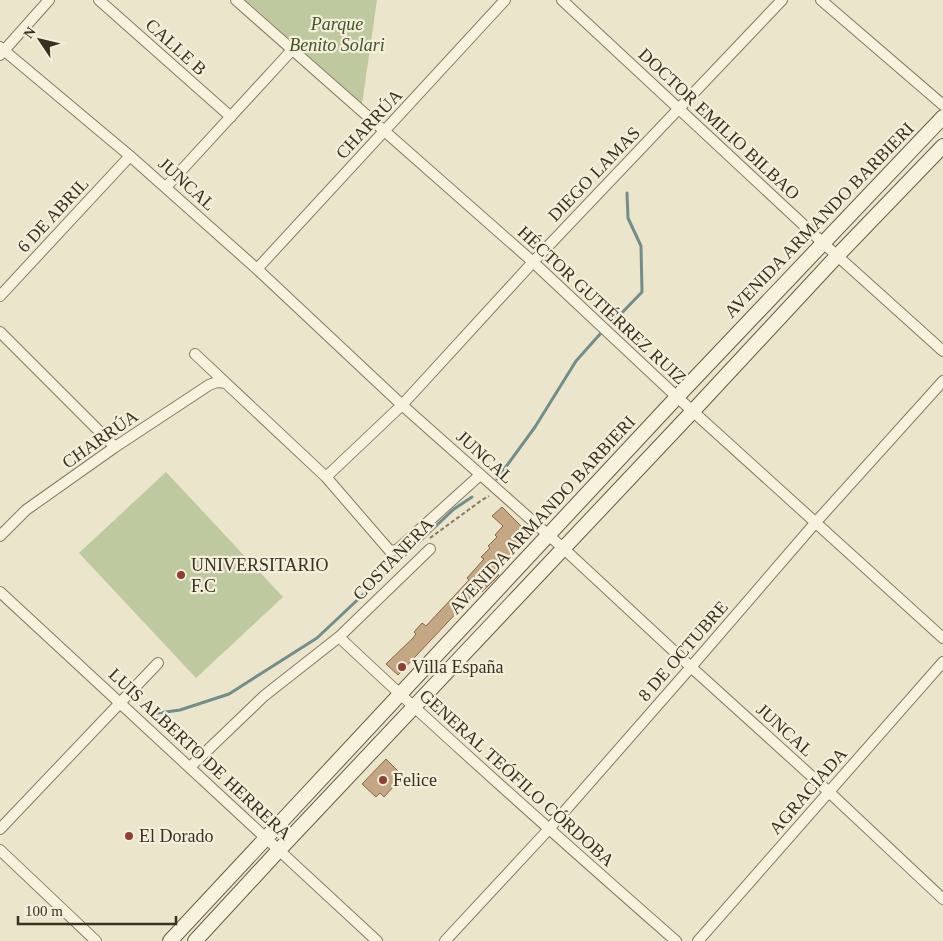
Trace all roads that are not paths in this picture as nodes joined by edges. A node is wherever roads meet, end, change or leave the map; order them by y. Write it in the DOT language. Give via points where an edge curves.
graph roads {
  1 [pos="48,0"];
  2 [pos="99,0"];
  3 [pos="236,0"];
  4 [pos="505,0"];
  5 [pos="562,0"];
  6 [pos="782,0"];
  7 [pos="820,0"];
  8 [pos="292,50"];
  9 [pos="1,51"];
  10 [pos="943,105"];
  11 [pos="679,108"];
  12 [pos="231,117"];
  13 [pos="943,117"];
  14 [pos="385,131"];
  15 [pos="943,146"];
  16 [pos="130,156"];
  17 [pos="166,187"];
  18 [pos="823,243"];
  19 [pos="837,256"];
  20 [pos="533,262"];
  21 [pos="257,269"];
  22 [pos="0,296"];
  23 [pos="0,332"];
  24 [pos="943,351"];
  25 [pos="195,354"];
  26 [pos="943,380"];
  27 [pos="226,383"];
  28 [pos="677,397"];
  29 [pos="402,405"];
  30 [pos="693,411"];
  31 [pos="115,447"];
  32 [pos="480,474"];
  33 [pos="326,477"];
  34 [pos="816,522"];
  35 [pos="548,535"];
  36 [pos="0,536"];
  37 [pos="564,548"];
  38 [pos="430,549"];
  39 [pos="0,592"];
  40 [pos="339,638"];
  41 [pos="943,638"];
  42 [pos="943,662"];
  43 [pos="158,663"];
  44 [pos="691,667"];
  45 [pos="400,695"];
  46 [pos="120,702"];
  47 [pos="414,707"];
  48 [pos="190,767"];
  49 [pos="830,792"];
  50 [pos="548,829"];
  51 [pos="0,830"];
  52 [pos="266,838"];
  53 [pos="0,850"];
  54 [pos="279,850"];
  55 [pos="943,898"];
  56 [pos="96,941"];
  57 [pos="170,941"];
  58 [pos="196,941"];
  59 [pos="378,941"];
  60 [pos="445,941"];
  61 [pos="676,941"];
  62 [pos="698,941"];
  1 -- 9 [label="street"];
  2 -- 12 [label="street, CALLE B"];
  3 -- 8 [label="street, HÉCTOR GUTIÉRREZ RUIZ"];
  4 -- 14 [label="street, CHARRÚA"];
  5 -- 11 [label="street, DOCTOR EMILIO BILBAO"];
  6 -- 11 [label="street, DIEGO LAMAS"];
  7 -- 10 [label="street"];
  8 -- 12 [label="street"];
  8 -- 14 [label="street, HÉCTOR GUTIÉRREZ RUIZ"];
  9 -- 16 [label="street, JUNCAL"];
  11 -- 18 [label="street, DOCTOR EMILIO BILBAO"];
  11 -- 20 [label="street, DIEGO LAMAS"];
  12 -- 17 [label="street"];
  13 -- 18 [label="street, AVENIDA ARMANDO BARBIERI"];
  14 -- 20 [label="street, HÉCTOR GUTIÉRREZ RUIZ"];
  14 -- 21 [label="street, CHARRÚA"];
  15 -- 19 [label="street"];
  16 -- 17 [label="street, JUNCAL"];
  16 -- 22 [label="street, 6 DE ABRIL"];
  17 -- 21 [label="street, JUNCAL"];
  18 -- 19 [label="street, DOCTOR EMILIO BILBAO"];
  18 -- 28 [label="street, AVENIDA ARMANDO BARBIERI"];
  19 -- 24 [label="street, DOCTOR EMILIO BILBAO"];
  19 -- 30 [label="street"];
  20 -- 28 [label="street, HÉCTOR GUTIÉRREZ RUIZ"];
  20 -- 29 [label="street, DIEGO LAMAS"];
  21 -- 29 [label="street, JUNCAL"];
  23 -- 31 [label="street"];
  25 -- 27 [label="street"];
  26 -- 34 [label="street, 8 DE OCTUBRE"];
  27 -- 31 [label="street, CHARRÚA" via="209,385"];
  27 -- 33 [label="street"];
  28 -- 30 [label="street, HÉCTOR GUTIÉRREZ RUIZ"];
  28 -- 35 [label="street, AVENIDA ARMANDO BARBIERI"];
  29 -- 32 [label="street, JUNCAL"];
  29 -- 33 [label="street, DIEGO LAMAS"];
  30 -- 34 [label="street, HÉCTOR GUTIÉRREZ RUIZ"];
  30 -- 37 [label="street"];
  31 -- 36 [label="street, CHARRÚA" via="26,510"];
  32 -- 33 [label="street" via="397,550 390,552"];
  32 -- 35 [label="street, JUNCAL"];
  34 -- 41 [label="street, HÉCTOR GUTIÉRREZ RUIZ"];
  34 -- 44 [label="street, 8 DE OCTUBRE"];
  35 -- 37 [label="street, JUNCAL"];
  35 -- 45 [label="street, AVENIDA ARMANDO BARBIERI"];
  37 -- 44 [label="street, JUNCAL"];
  37 -- 47 [label="street"];
  38 -- 40 [label="street, COSTANERA"];
  39 -- 46 [label="street, LUIS ALBERTO DE HERRERA"];
  40 -- 45 [label="street, GENERAL TEÓFILO CÓRDOBA"];
  40 -- 48 [label="street, COSTANERA" via="264,696"];
  42 -- 49 [label="street, AGRACIADA"];
  43 -- 46 [label="street"];
  44 -- 49 [label="street, JUNCAL"];
  44 -- 50 [label="street, 8 DE OCTUBRE"];
  45 -- 47 [label="street, GENERAL TEÓFILO CÓRDOBA"];
  45 -- 52 [label="street, AVENIDA ARMANDO BARBIERI"];
  46 -- 48 [label="street, LUIS ALBERTO DE HERRERA"];
  46 -- 51 [label="street"];
  47 -- 50 [label="street, GENERAL TEÓFILO CÓRDOBA"];
  47 -- 54 [label="street"];
  48 -- 52 [label="street, LUIS ALBERTO DE HERRERA"];
  49 -- 55 [label="street, JUNCAL"];
  49 -- 62 [label="street, AGRACIADA"];
  50 -- 60 [label="street, 8 DE OCTUBRE"];
  50 -- 61 [label="street, GENERAL TEÓFILO CÓRDOBA"];
  52 -- 54 [label="street, LUIS ALBERTO DE HERRERA"];
  52 -- 57 [label="street, AVENIDA ARMANDO BARBIERI"];
  53 -- 56 [label="street"];
  54 -- 58 [label="street"];
  54 -- 59 [label="street, LUIS ALBERTO DE HERRERA"];
}
